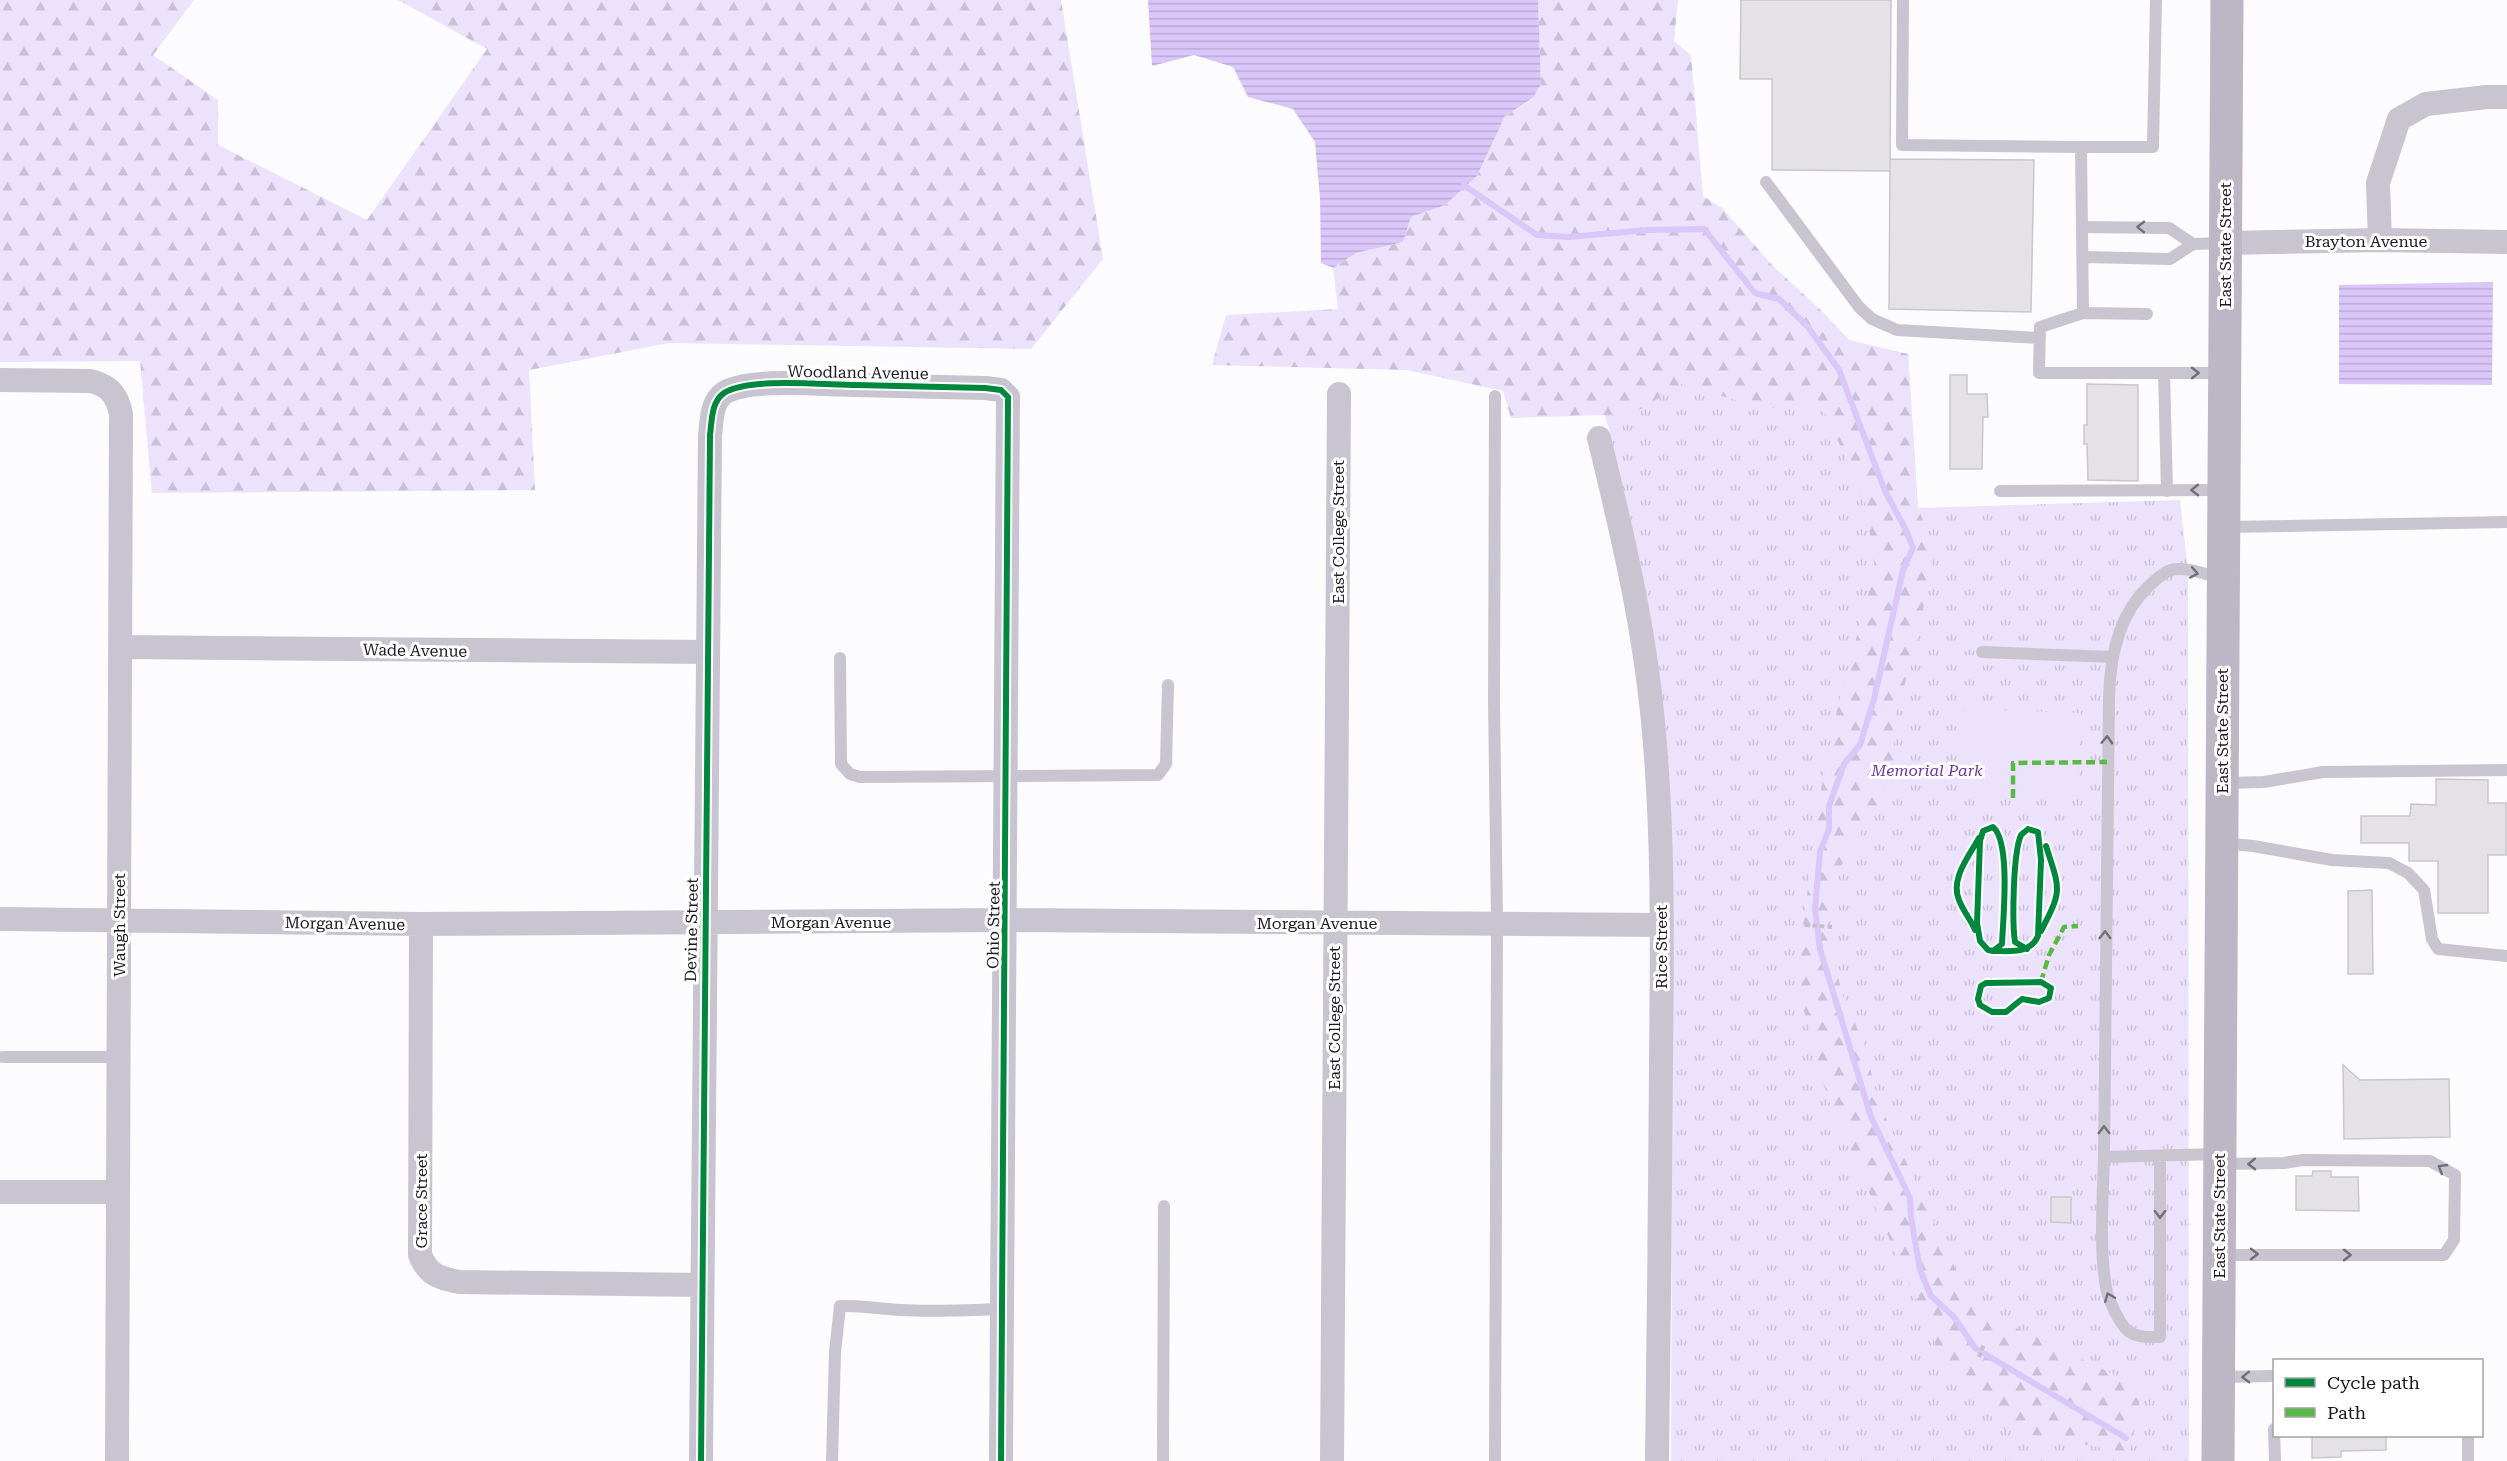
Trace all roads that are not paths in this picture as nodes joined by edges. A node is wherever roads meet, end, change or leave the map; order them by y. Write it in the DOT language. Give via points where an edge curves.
graph roads {
  1 [pos="1903,0"];
  2 [pos="2156,0"];
  3 [pos="2227,0"];
  4 [pos="2507,97"];
  5 [pos="2081,147"];
  6 [pos="1766,182"];
  7 [pos="2084,227"];
  8 [pos="2380,240"];
  9 [pos="2507,242"];
  10 [pos="2225,243"];
  11 [pos="2193,244"];
  12 [pos="2084,257"];
  13 [pos="2083,313"];
  14 [pos="2147,314"];
  15 [pos="2040,338"];
  16 [pos="2164,373"];
  17 [pos="2225,373"];
  18 [pos="0,380"];
  19 [pos="1004,391"];
  20 [pos="1339,394"];
  21 [pos="1495,396"];
  22 [pos="717,400"];
  23 [pos="1599,438"];
  24 [pos="2224,490"];
  25 [pos="2000,491"];
  26 [pos="2167,491"];
  27 [pos="2507,522"];
  28 [pos="2224,527"];
  29 [pos="2223,579"];
  30 [pos="122,647"];
  31 [pos="708,652"];
  32 [pos="1982,652"];
  33 [pos="2113,657"];
  34 [pos="840,658"];
  35 [pos="1168,685"];
  36 [pos="2507,770"];
  37 [pos="1007,775"];
  38 [pos="2222,783"];
  39 [pos="2221,843"];
  40 [pos="0,919"];
  41 [pos="119,919"];
  42 [pos="1006,920"];
  43 [pos="704,923"];
  44 [pos="421,924"];
  45 [pos="1334,924"];
  46 [pos="1497,924"];
  47 [pos="1662,925"];
  48 [pos="2507,956"];
  49 [pos="3,1057"];
  50 [pos="118,1057"];
  51 [pos="2160,1156"];
  52 [pos="2104,1157"];
  53 [pos="2220,1159"];
  54 [pos="0,1192"];
  55 [pos="118,1192"];
  56 [pos="1164,1206"];
  57 [pos="2219,1255"];
  58 [pos="702,1285"];
  59 [pos="1002,1309"];
  60 [pos="2273,1376"];
  61 [pos="2218,1377"];
  62 [pos="2274,1437"];
  63 [pos="2468,1437"];
  64 [pos="117,1461"];
  65 [pos="700,1461"];
  66 [pos="832,1461"];
  67 [pos="1001,1461"];
  68 [pos="1162,1461"];
  69 [pos="1332,1461"];
  70 [pos="1495,1461"];
  71 [pos="1658,1461"];
  72 [pos="2218,1461"];
  73 [pos="2275,1461"];
  74 [pos="2468,1461"];
  1 -- 5 [label="lane" via="1902,145"];
  2 -- 5 [label="lane" via="2153,147"];
  3 -- 10 [label="highway, East State Street"];
  4 -- 8 [label="street" via="2426,104 2399,119 2378,183"];
  5 -- 7 [label="lane"];
  6 -- 15 [label="lane" via="1858,307 1883,326"];
  11 -- 7 [label="lane, one-way" via="2169,228"];
  7 -- 12 [label="lane"];
  8 -- 9 [label="street, Brayton Avenue"];
  8 -- 10 [label="street, Brayton Avenue"];
  10 -- 11 [label="lane"];
  10 -- 17 [label="highway, East State Street"];
  11 -- 12 [label="lane" via="2170,259"];
  12 -- 13 [label="lane"];
  13 -- 14 [label="lane"];
  13 -- 15 [label="lane" via="2040,327"];
  15 -- 16 [label="lane" via="2039,373"];
  16 -- 17 [label="lane, one-way"];
  16 -- 26 [label="lane"];
  17 -- 24 [label="highway, East State Street"];
  18 -- 30 [label="street, Waugh Street" via="91,381 113,392 121,414"];
  19 -- 22 [label="street, Woodland Avenue" via="779,384 737,387"];
  19 -- 37 [label="street, Ohio Street" via="1010,404"];
  20 -- 45 [label="street, East College Street"];
  21 -- 46 [label="lane"];
  22 -- 31 [label="street, Devine Street" via="710,435"];
  23 -- 47 [label="street, Rice Street" via="1626,549 1648,676 1657,768"];
  24 -- 26 [label="lane, one-way"];
  24 -- 28 [label="highway, East State Street"];
  25 -- 26 [label="lane"];
  27 -- 28 [label="lane"];
  28 -- 29 [label="highway, East State Street"];
  33 -- 29 [label="lane, one-way" via="2124,619 2136,598 2155,579 2171,570"];
  29 -- 38 [label="highway, East State Street"];
  30 -- 31 [label="street, Wade Avenue"];
  30 -- 41 [label="street, Waugh Street"];
  31 -- 43 [label="street, Devine Street"];
  32 -- 33 [label="lane"];
  52 -- 33 [label="lane, one-way" via="2107,762"];
  34 -- 37 [label="lane" via="841,764 850,774"];
  35 -- 37 [label="lane" via="1166,764 1158,775"];
  36 -- 38 [label="lane" via="2323,772 2264,782"];
  37 -- 42 [label="street, Ohio Street"];
  38 -- 39 [label="highway, East State Street"];
  39 -- 48 [label="lane" via="2332,861 2389,863 2408,873 2424,890 2432,939 2438,949"];
  39 -- 53 [label="highway, East State Street"];
  40 -- 41 [label="street, Morgan Avenue"];
  41 -- 44 [label="street, Morgan Avenue"];
  41 -- 50 [label="street, Waugh Street"];
  42 -- 43 [label="street, Morgan Avenue"];
  42 -- 45 [label="street, Morgan Avenue"];
  42 -- 59 [label="street, Ohio Street"];
  43 -- 44 [label="street, Morgan Avenue"];
  43 -- 58 [label="street, Devine Street"];
  44 -- 58 [label="street, Grace Street" via="420,1255 425,1267 440,1278 459,1282"];
  45 -- 46 [label="street, Morgan Avenue"];
  45 -- 69 [label="street, East College Street"];
  46 -- 47 [label="street, Morgan Avenue"];
  46 -- 70 [label="lane"];
  47 -- 71 [label="street, Rice Street"];
  49 -- 50 [label="lane"];
  50 -- 55 [label="street, Waugh Street"];
  51 -- 52 [label="lane"];
  51 -- 52 [label="lane, one-way" via="2160,1337 2140,1337 2128,1331 2106,1288"];
  51 -- 53 [label="lane"];
  53 -- 57 [label="highway, East State Street"];
  57 -- 53 [label="lane, one-way" via="2444,1255 2454,1240 2455,1175 2430,1161 2284,1163"];
  54 -- 55 [label="street"];
  55 -- 64 [label="street, Waugh Street"];
  56 -- 68 [label="lane"];
  57 -- 61 [label="highway, East State Street"];
  58 -- 65 [label="street, Devine Street"];
  59 -- 66 [label="lane" via="840,1306"];
  59 -- 67 [label="street, Ohio Street"];
  60 -- 61 [label="lane, one-way"];
  61 -- 72 [label="highway, East State Street"];
  62 -- 73 [label="lane"];
  63 -- 74 [label="lane"];
}
